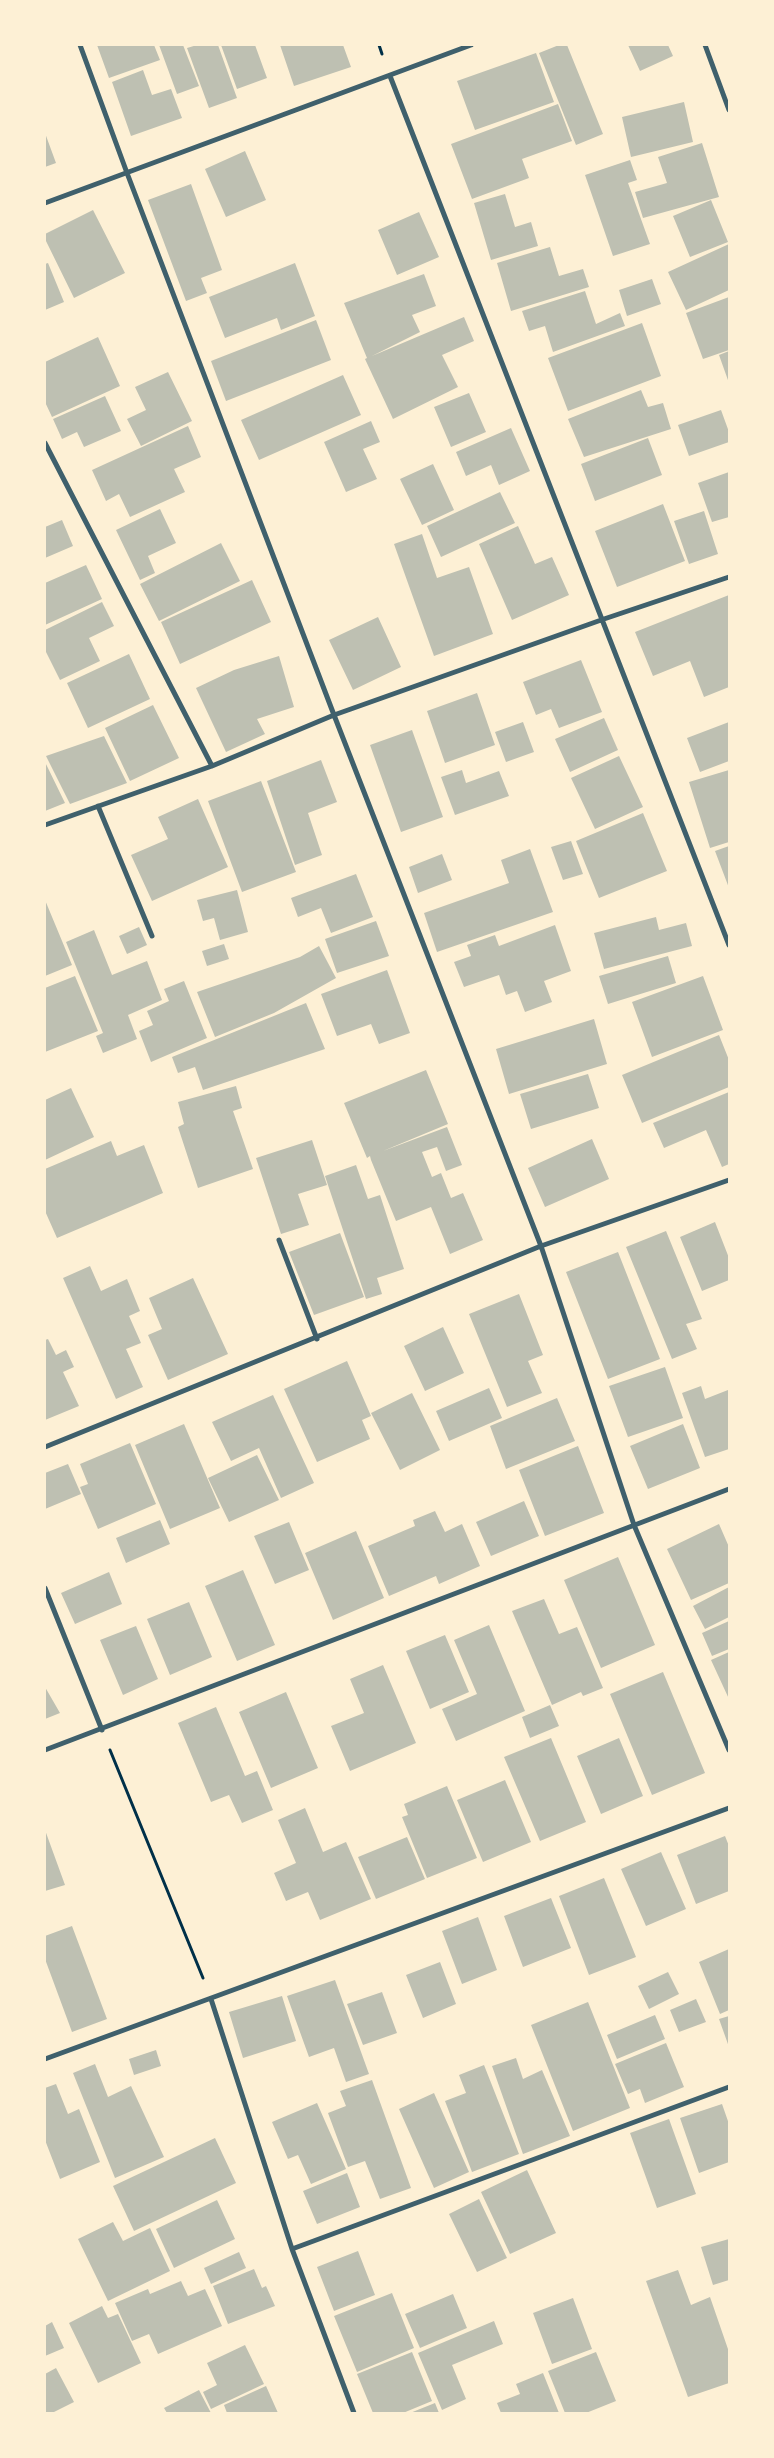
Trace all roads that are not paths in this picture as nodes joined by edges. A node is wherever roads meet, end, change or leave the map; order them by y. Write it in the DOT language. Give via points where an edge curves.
graph roads {
  1 [pos="80,45"];
  2 [pos="471,45"];
  3 [pos="705,45"];
  4 [pos="390,76"];
  5 [pos="729,110"];
  6 [pos="127,173"];
  7 [pos="45,203"];
  8 [pos="45,443"];
  9 [pos="729,577"];
  10 [pos="604,619"];
  11 [pos="334,715"];
  12 [pos="212,766"];
  13 [pos="98,806"];
  14 [pos="45,825"];
  15 [pos="152,936"];
  16 [pos="729,945"];
  17 [pos="729,1180"];
  18 [pos="279,1240"];
  19 [pos="541,1246"];
  20 [pos="317,1339"];
  21 [pos="45,1447"];
  22 [pos="729,1489"];
  23 [pos="634,1525"];
  24 [pos="45,1588"];
  25 [pos="102,1730"];
  26 [pos="45,1750"];
  27 [pos="729,1750"];
  28 [pos="729,1808"];
  29 [pos="211,1999"];
  30 [pos="45,2059"];
  31 [pos="729,2087"];
  32 [pos="292,2249"];
  33 [pos="354,2413"];
  1 -- 6 [label="street"];
  2 -- 4 [label="street"];
  3 -- 5 [label="street"];
  4 -- 6 [label="street"];
  4 -- 10 [label="street"];
  6 -- 7 [label="street"];
  6 -- 11 [label="street"];
  8 -- 12 [label="street"];
  9 -- 10 [label="street"];
  10 -- 11 [label="street"];
  10 -- 16 [label="street"];
  11 -- 12 [label="street"];
  11 -- 19 [label="street"];
  12 -- 13 [label="street"];
  13 -- 14 [label="street"];
  13 -- 15 [label="street"];
  17 -- 19 [label="street"];
  18 -- 20 [label="street"];
  19 -- 20 [label="street"];
  19 -- 23 [label="street"];
  20 -- 21 [label="street"];
  22 -- 23 [label="street"];
  23 -- 25 [label="street"];
  23 -- 27 [label="street"];
  24 -- 25 [label="street"];
  25 -- 26 [label="street"];
  28 -- 29 [label="street"];
  29 -- 30 [label="street"];
  29 -- 32 [label="street"];
  31 -- 32 [label="street"];
  32 -- 33 [label="street"];
}
